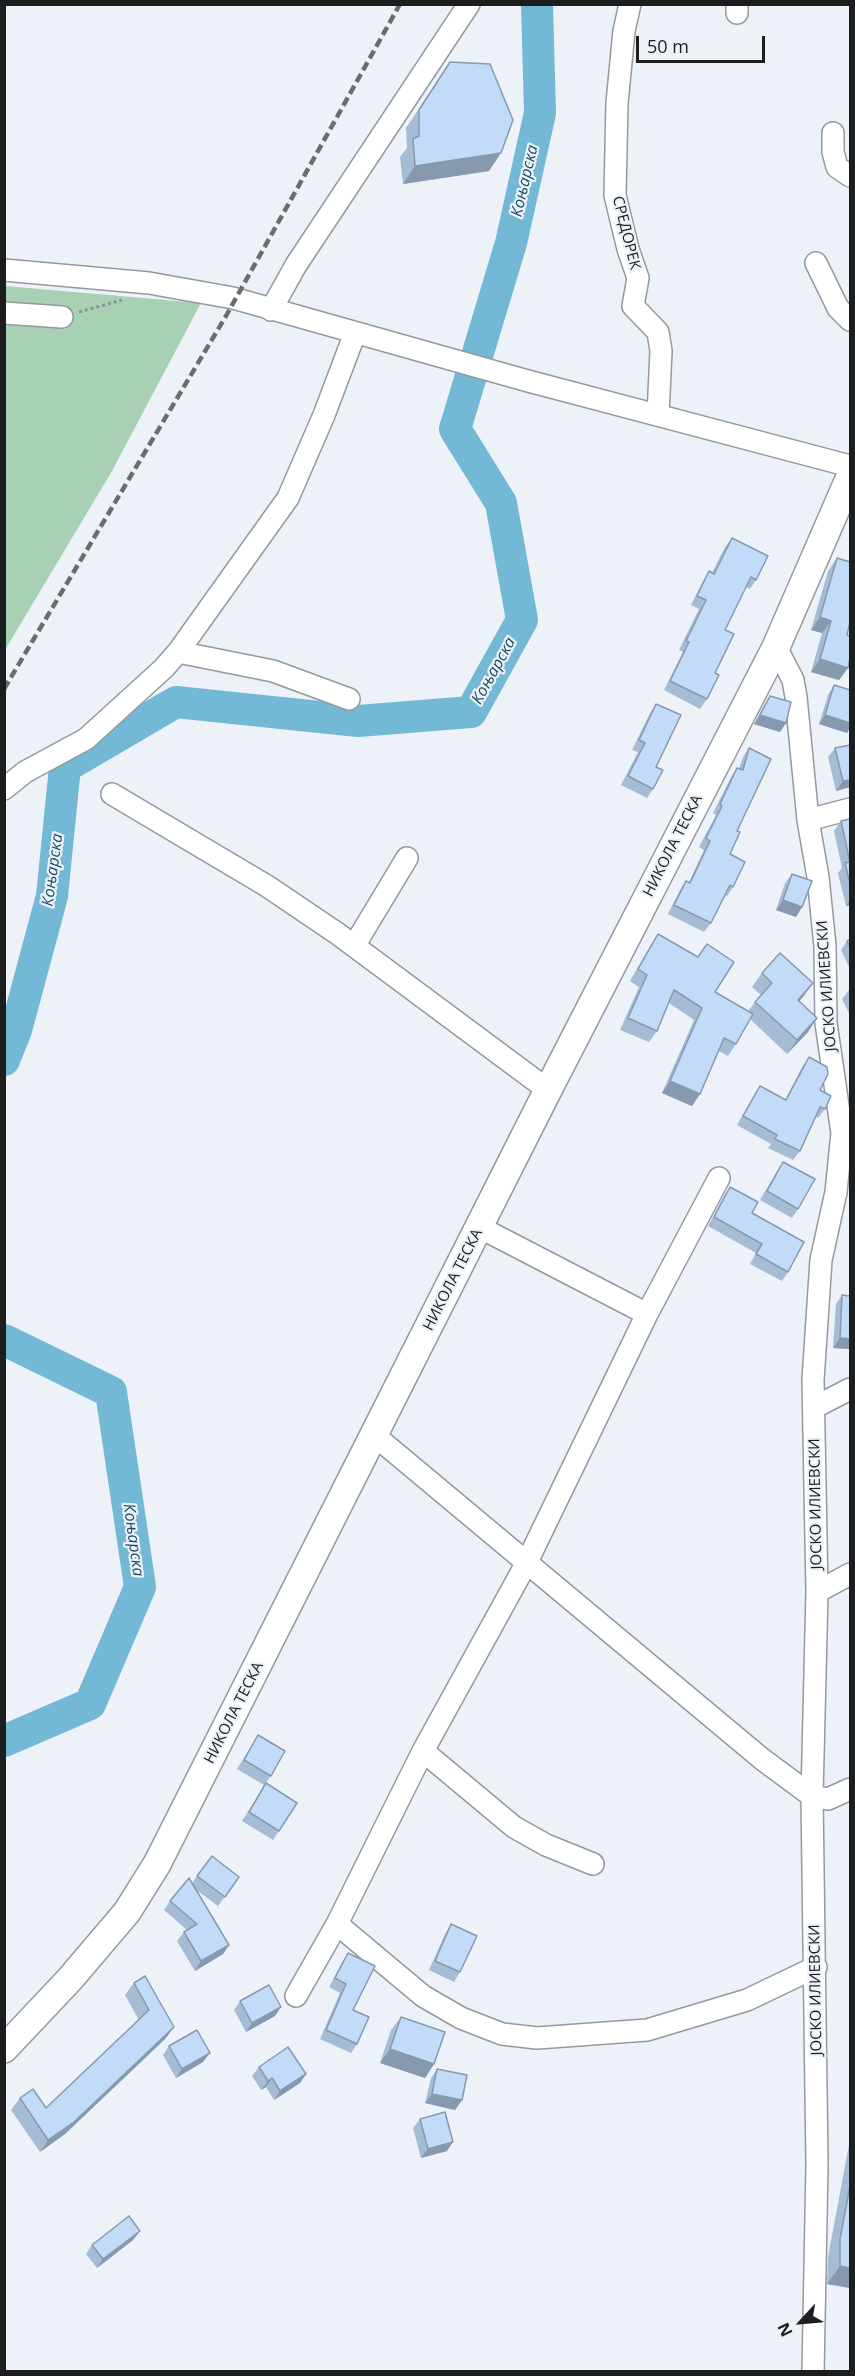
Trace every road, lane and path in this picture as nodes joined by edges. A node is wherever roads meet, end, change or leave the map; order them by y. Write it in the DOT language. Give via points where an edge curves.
graph roads {
  1 [pos="469,4"];
  2 [pos="630,4"];
  3 [pos="833,133"];
  4 [pos="850,176"];
  5 [pos="816,262"];
  6 [pos="4,270"];
  7 [pos="149,283"];
  8 [pos="271,310"];
  9 [pos="4,313"];
  10 [pos="62,316"];
  11 [pos="850,320"];
  12 [pos="355,333"];
  13 [pos="658,415"];
  14 [pos="850,466"];
  15 [pos="850,477"];
  16 [pos="776,647"];
  17 [pos="178,652"];
  18 [pos="349,699"];
  19 [pos="4,789"];
  20 [pos="112,794"];
  21 [pos="850,809"];
  22 [pos="808,820"];
  23 [pos="407,858"];
  24 [pos="354,946"];
  25 [pos="548,1090"];
  26 [pos="845,1167"];
  27 [pos="719,1178"];
  28 [pos="479,1227"];
  29 [pos="647,1314"];
  30 [pos="850,1389"];
  31 [pos="815,1407"];
  32 [pos="374,1435"];
  33 [pos="526,1564"];
  34 [pos="850,1574"];
  35 [pos="817,1592"];
  36 [pos="423,1751"];
  37 [pos="850,1790"];
  38 [pos="812,1796"];
  39 [pos="593,1864"];
  40 [pos="337,1924"];
  41 [pos="816,1967"];
  42 [pos="296,1996"];
  43 [pos="4,2049"];
  44 [pos="813,2372"];
  1 -- 8 [label="street" via="296,265"];
  2 -- 13 [label="street, СРЕДОРЕК" via="616,103 615,195 638,278 633,306 658,332"];
  3 -- 4 [label="street" via="837,167"];
  5 -- 11 [label="street" via="838,308"];
  6 -- 7 [label="street"];
  7 -- 8 [label="street" via="233,298"];
  7 -- 10 [label="path" via="146,292 132,298"];
  8 -- 12 [label="street"];
  9 -- 10 [label="street"];
  12 -- 13 [label="street"];
  12 -- 17 [label="street" via="288,498"];
  13 -- 14 [label="street"];
  15 -- 16 [label="main road, НИКОЛА ТЕСКА"];
  16 -- 22 [label="street, ЈОСКО ИЛИЕВСКИ" via="793,680"];
  16 -- 25 [label="main road, НИКОЛА ТЕСКА"];
  17 -- 18 [label="street" via="273,671"];
  17 -- 19 [label="street" via="86,739 25,772"];
  20 -- 24 [label="street" via="267,886"];
  21 -- 22 [label="street"];
  22 -- 26 [label="street, ЈОСКО ИЛИЕВСКИ" via="819,877 826,1023"];
  23 -- 24 [label="street"];
  24 -- 25 [label="street"];
  25 -- 28 [label="main road, НИКОЛА ТЕСКА"];
  26 -- 31 [label="street, ЈОСКО ИЛИЕВСКИ" via="820,1270"];
  27 -- 29 [label="street"];
  28 -- 29 [label="street"];
  28 -- 32 [label="main road, НИКОЛА ТЕСКА"];
  29 -- 33 [label="street"];
  30 -- 31 [label="street"];
  31 -- 35 [label="street, ЈОСКО ИЛИЕВСКИ"];
  32 -- 33 [label="street"];
  32 -- 43 [label="main road, НИКОЛА ТЕСКА" via="143,1890 70,1979"];
  33 -- 36 [label="street"];
  33 -- 38 [label="street"];
  34 -- 35 [label="street"];
  35 -- 38 [label="street, ЈОСКО ИЛИЕВСКИ"];
  36 -- 39 [label="street" via="514,1827"];
  36 -- 40 [label="street"];
  37 -- 38 [label="street" via="828,1799"];
  38 -- 41 [label="street, ЈОСКО ИЛИЕВСКИ"];
  40 -- 41 [label="street" via="423,1996 461,2018 502,2034 537,2038 647,2030 747,2000"];
  40 -- 42 [label="street"];
  41 -- 44 [label="street, ЈОСКО ИЛИЕВСКИ" via="818,2165"];
}
